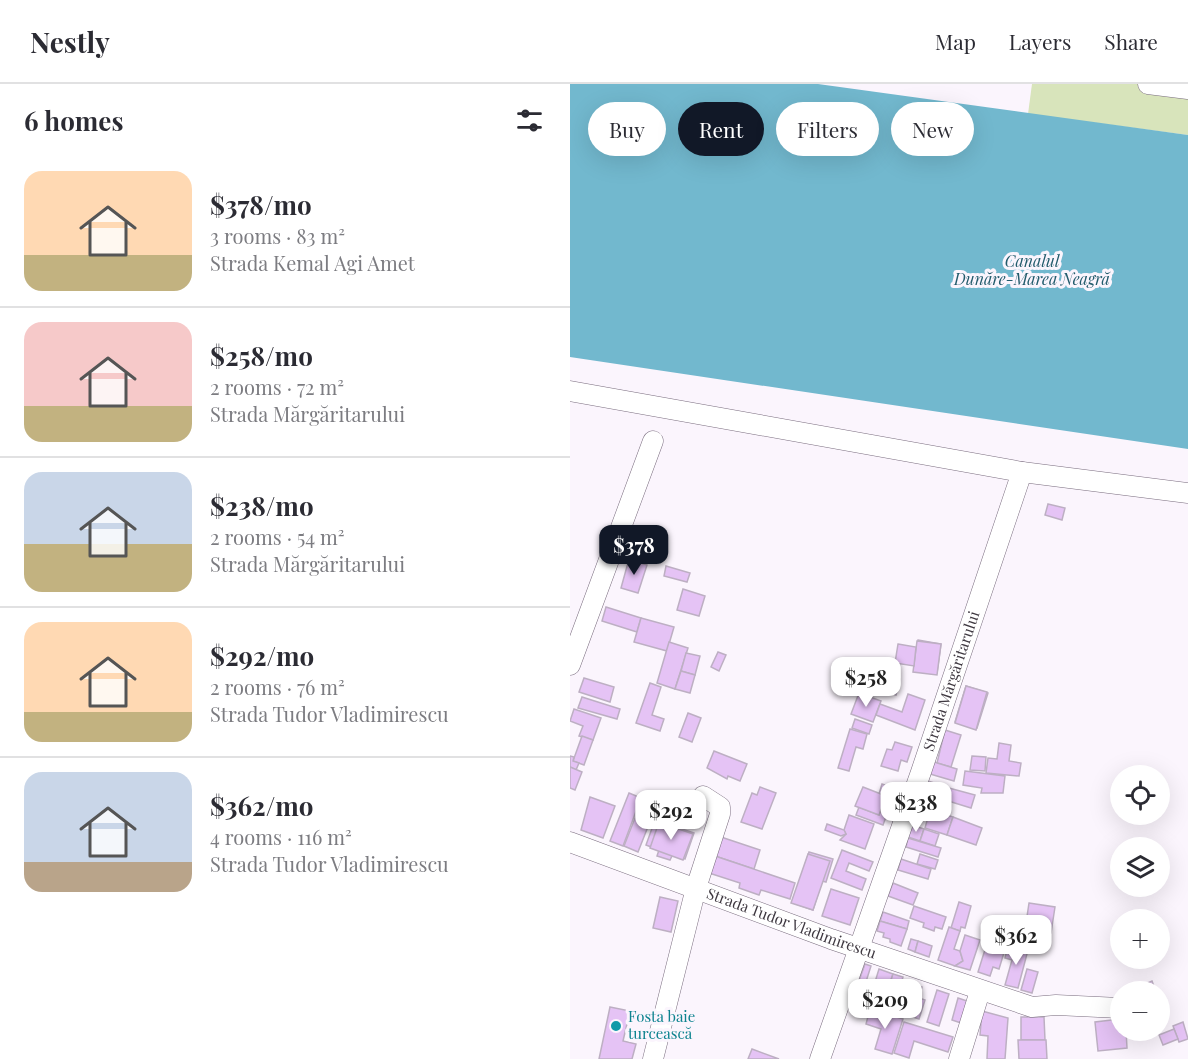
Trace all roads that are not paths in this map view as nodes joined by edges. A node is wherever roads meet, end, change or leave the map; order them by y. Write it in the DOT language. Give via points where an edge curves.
graph roads {
  1 [pos="1148,84"];
  2 [pos="1188,89"];
  3 [pos="570,391"];
  4 [pos="653,441"];
  5 [pos="1022,472"];
  6 [pos="1188,493"];
  7 [pos="570,665"];
  8 [pos="703,796"];
  9 [pos="570,842"];
  10 [pos="696,888"];
  11 [pos="858,948"];
  12 [pos="980,991"];
  13 [pos="1110,1008"];
  14 [pos="653,1059"];
  15 [pos="820,1059"];
  16 [pos="959,1059"];
  1 -- 2 [label="street"];
  3 -- 5 [label="street"];
  4 -- 7 [label="street"];
  5 -- 6 [label="street"];
  5 -- 11 [label="street, Strada Mărgăritarului"];
  8 -- 10 [label="street" via="720,807 720,814"];
  9 -- 10 [label="street, Strada Tudor Vladimirescu"];
  10 -- 11 [label="street, Strada Tudor Vladimirescu"];
  10 -- 14 [label="street"];
  11 -- 12 [label="street, Strada Tudor Vladimirescu"];
  11 -- 15 [label="street, Strada Mărgăritarului"];
  12 -- 13 [label="street, Strada Tudor Vladimirescu" via="1032,1007"];
  12 -- 16 [label="street"];
}
